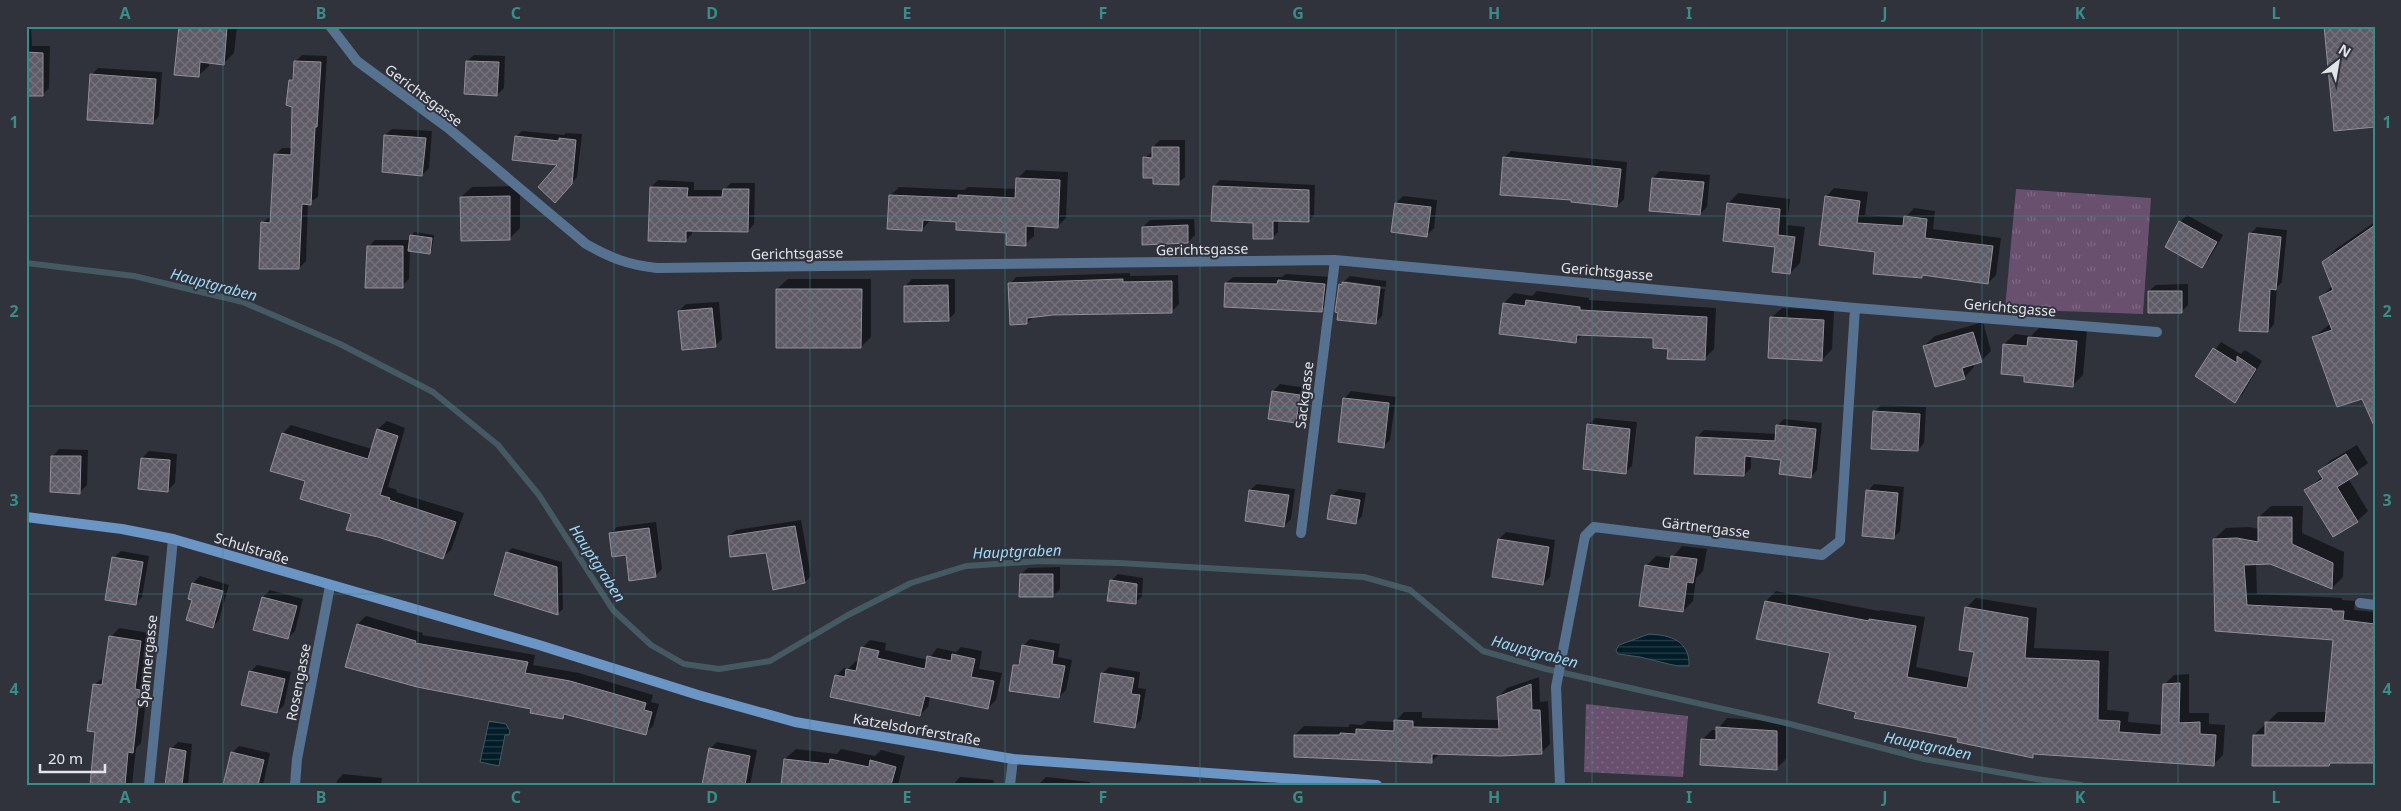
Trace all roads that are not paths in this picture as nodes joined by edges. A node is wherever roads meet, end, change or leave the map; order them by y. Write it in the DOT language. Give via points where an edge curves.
graph roads {
  1 [pos="330,26"];
  2 [pos="1335,260"];
  3 [pos="1854,308"];
  4 [pos="2157,332"];
  5 [pos="26,517"];
  6 [pos="1302,533"];
  7 [pos="173,539"];
  8 [pos="330,586"];
  9 [pos="2360,603"];
  10 [pos="2375,605"];
  11 [pos="466,625"];
  12 [pos="1013,759"];
  13 [pos="149,785"];
  14 [pos="295,785"];
  15 [pos="1010,785"];
  16 [pos="1377,785"];
  17 [pos="1560,785"];
  1 -- 2 [label="street, Gerichtsgasse" via="357,62 448,128 586,244 610,258 633,266"];
  2 -- 3 [label="street, Gerichtsgasse"];
  2 -- 6 [label="street, Sackgasse"];
  3 -- 4 [label="street, Gerichtsgasse"];
  3 -- 17 [label="street, Gärtnergasse" via="1840,541 1822,555 1594,527 1585,536 1556,687"];
  5 -- 7 [label="street, Schulstraße" via="122,528"];
  7 -- 8 [label="street, Schulstraße"];
  7 -- 13 [label="street, Spannergasse"];
  8 -- 11 [label="street, Schulstraße"];
  8 -- 14 [label="street, Rosengasse" via="297,759"];
  9 -- 10 [label="street"];
  11 -- 12 [label="street, Katzelsdorferstraße" via="795,722"];
  12 -- 15 [label="street"];
  12 -- 16 [label="street, Katzelsdorferstraße"];
}
